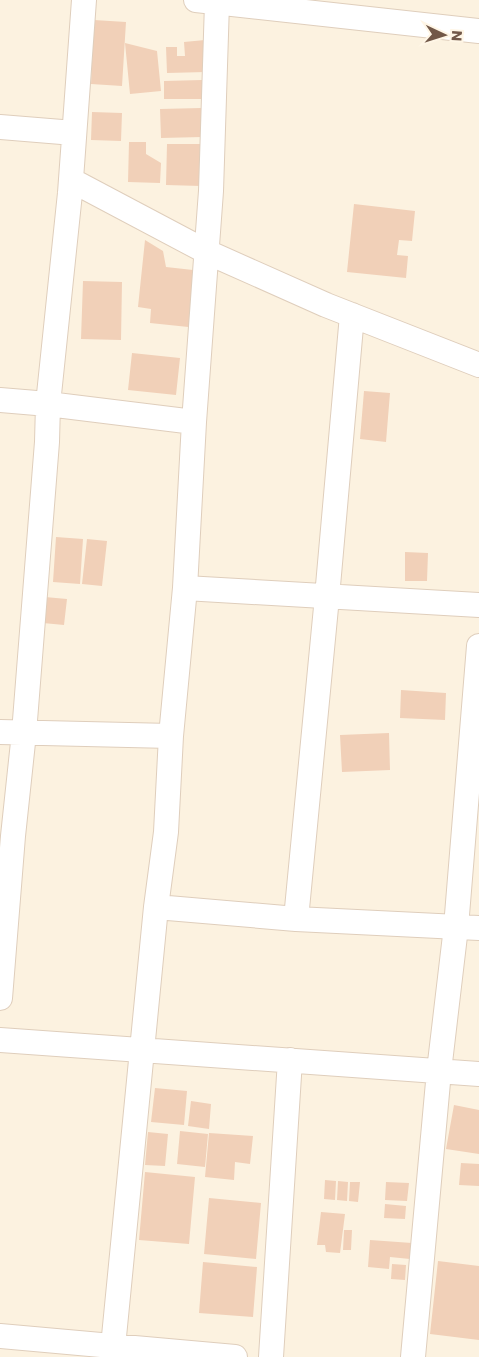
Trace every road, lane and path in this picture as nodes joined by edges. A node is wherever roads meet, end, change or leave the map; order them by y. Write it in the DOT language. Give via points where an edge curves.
graph roads {
  1 [pos="84,0"];
  2 [pos="206,1"];
  3 [pos="479,31"];
  4 [pos="0,127"];
  5 [pos="74,132"];
  6 [pos="71,180"];
  7 [pos="207,252"];
  8 [pos="352,315"];
  9 [pos="479,365"];
  10 [pos="0,400"];
  11 [pos="48,404"];
  12 [pos="194,422"];
  13 [pos="185,588"];
  14 [pos="327,597"];
  15 [pos="479,604"];
  16 [pos="479,646"];
  17 [pos="0,732"];
  18 [pos="24,733"];
  19 [pos="172,736"];
  20 [pos="474,767"];
  21 [pos="156,907"];
  22 [pos="296,919"];
  23 [pos="468,928"];
  24 [pos="0,998"];
  25 [pos="0,1040"];
  26 [pos="142,1050"];
  27 [pos="290,1060"];
  28 [pos="439,1071"];
  29 [pos="479,1074"];
  30 [pos="0,1336"];
  31 [pos="112,1351"];
  32 [pos="235,1357"];
  33 [pos="271,1357"];
  34 [pos="413,1357"];
  1 -- 5 [label="street"];
  2 -- 3 [label="street"];
  2 -- 7 [label="street" via="211,191"];
  4 -- 5 [label="street"];
  5 -- 6 [label="street"];
  6 -- 7 [label="street"];
  6 -- 11 [label="street"];
  7 -- 8 [label="street"];
  7 -- 12 [label="street"];
  8 -- 9 [label="street"];
  8 -- 14 [label="street"];
  10 -- 11 [label="street"];
  11 -- 12 [label="street"];
  11 -- 18 [label="street"];
  12 -- 13 [label="street"];
  13 -- 14 [label="street"];
  13 -- 19 [label="street"];
  14 -- 15 [label="street"];
  14 -- 22 [label="street"];
  16 -- 20 [label="street"];
  17 -- 18 [label="street"];
  18 -- 19 [label="street"];
  18 -- 24 [label="street"];
  19 -- 21 [label="street" via="166,832"];
  20 -- 23 [label="street"];
  21 -- 22 [label="street"];
  21 -- 26 [label="street"];
  22 -- 23 [label="street"];
  23 -- 28 [label="street"];
  25 -- 26 [label="street"];
  26 -- 27 [label="street"];
  26 -- 31 [label="street"];
  27 -- 28 [label="street"];
  27 -- 33 [label="street"];
  28 -- 29 [label="street"];
  28 -- 34 [label="street"];
  30 -- 31 [label="street"];
  31 -- 32 [label="street"];
}
